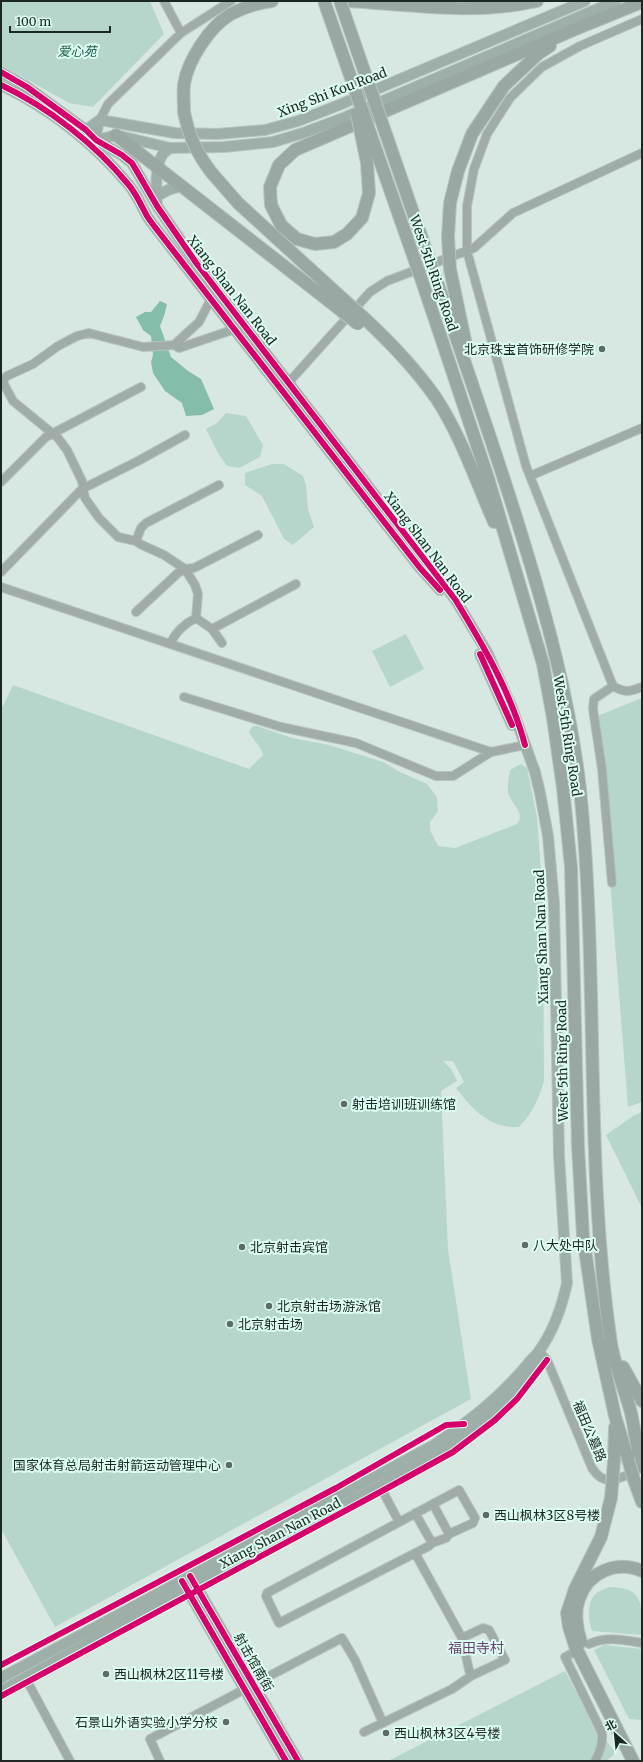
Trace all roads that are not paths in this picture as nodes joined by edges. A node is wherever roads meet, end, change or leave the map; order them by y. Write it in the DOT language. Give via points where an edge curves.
graph roads {
  1 [pos="164,1"];
  2 [pos="231,1"];
  3 [pos="272,1"];
  4 [pos="324,1"];
  5 [pos="340,1"];
  6 [pos="349,1"];
  7 [pos="537,1"];
  8 [pos="585,1"];
  9 [pos="616,1"];
  10 [pos="642,2"];
  11 [pos="642,19"];
  12 [pos="578,28"];
  13 [pos="181,33"];
  14 [pos="346,62"];
  15 [pos="1,72"];
  16 [pos="1,85"];
  17 [pos="100,120"];
  18 [pos="116,135"];
  19 [pos="89,138"];
  20 [pos="170,148"];
  21 [pos="642,153"];
  22 [pos="158,169"];
  23 [pos="181,186"];
  24 [pos="156,196"];
  25 [pos="157,206"];
  26 [pos="177,236"];
  27 [pos="467,251"];
  28 [pos="211,299"];
  29 [pos="338,302"];
  30 [pos="235,329"];
  31 [pos="172,346"];
  32 [pos="289,382"];
  33 [pos="141,387"];
  34 [pos="476,395"];
  35 [pos="642,428"];
  36 [pos="52,434"];
  37 [pos="185,435"];
  38 [pos="530,476"];
  39 [pos="1,482"];
  40 [pos="219,485"];
  41 [pos="82,489"];
  42 [pos="258,535"];
  43 [pos="136,541"];
  44 [pos="185,569"];
  45 [pos="515,570"];
  46 [pos="1,572"];
  47 [pos="296,584"];
  48 [pos="1,587"];
  49 [pos="136,612"];
  50 [pos="196,618"];
  51 [pos="212,629"];
  52 [pos="222,643"];
  53 [pos="170,644"];
  54 [pos="613,686"];
  55 [pos="642,687"];
  56 [pos="184,697"];
  57 [pos="525,745"];
  58 [pos="491,752"];
  59 [pos="612,883"];
  60 [pos="612,1346"];
  61 [pos="539,1351"];
  62 [pos="642,1401"];
  63 [pos="615,1416"];
  64 [pos="642,1466"];
  65 [pos="380,1486"];
  66 [pos="642,1502"];
  67 [pos="433,1504"];
  68 [pos="415,1513"];
  69 [pos="399,1522"];
  70 [pos="449,1534"];
  71 [pos="432,1543"];
  72 [pos="415,1553"];
  73 [pos="642,1571"];
  74 [pos="188,1582"];
  75 [pos="462,1638"];
  76 [pos="642,1643"];
  77 [pos="589,1644"];
  78 [pos="573,1653"];
  79 [pos="471,1676"];
  80 [pos="1,1678"];
  81 [pos="25,1678"];
  82 [pos="254,1684"];
  83 [pos="245,1689"];
  84 [pos="1,1691"];
  85 [pos="383,1723"];
  86 [pos="364,1732"];
  87 [pos="631,1753"];
  88 [pos="70,1761"];
  89 [pos="160,1761"];
  90 [pos="286,1761"];
  91 [pos="298,1761"];
  92 [pos="595,1761"];
  93 [pos="641,1761"];
  1 -- 13 [label="street"];
  2 -- 13 [label="street"];
  3 -- 29 [label="highway, bridge" via="230,14 209,34 193,58 184,83 184,112 189,135 211,172 238,203"];
  4 -- 14 [label="highway, West 5th Ring Road, bridge"];
  5 -- 34 [label="highway, West 5th Ring Road, bridge"];
  6 -- 7 [label="highway" via="468,9"];
  8 -- 17 [label="main road, Xing Shi Kou Road" via="339,105 298,121 265,130 217,134 175,133"];
  9 -- 20 [label="main road, Xing Shi Kou Road" via="392,98 303,133 273,142 224,147"];
  10 -- 12 [label="highway"];
  11 -- 27 [label="street" via="542,66 510,98 487,134 474,169 467,206"];
  12 -- 14 [label="highway, bridge" via="295,150 279,165 270,187 271,205 281,225 297,239 315,244 334,242 347,234 362,218 369,193 367,163"];
  12 -- 34 [label="highway, bridge" via="538,54 504,86 472,134 458,171 450,203 450,269"];
  13 -- 17 [label="street" via="108,104"];
  14 -- 45 [label="highway, West 5th Ring Road, bridge" via="488,478"];
  15 -- 19 [label="main road, Xiang Shan Nan Road" via="27,87"];
  16 -- 19 [label="main road, Xiang Shan Nan Road"];
  17 -- 19 [label="main road"];
  18 -- 19 [label="main road"];
  18 -- 20 [label="main road, Xing Shi Kou Road"];
  18 -- 22 [label="highway"];
  19 -- 25 [label="main road, Xiang Shan Nan Road" via="122,155 132,164"];
  19 -- 26 [label="main road, Xiang Shan Nan Road" via="132,182 156,214"];
  19 -- 28 [label="main road, Xiang Shan Nan Road" via="129,185 148,217"];
  20 -- 22 [label="main road" via="162,155"];
  21 -- 27 [label="street" via="513,213 474,248"];
  22 -- 23 [label="highway"];
  22 -- 24 [label="main road"];
  23 -- 24 [label="main road"];
  23 -- 29 [label="highway"];
  24 -- 25 [label="main road"];
  25 -- 26 [label="main road, Xiang Shan Nan Road"];
  26 -- 32 [label="main road, Xiang Shan Nan Road"];
  27 -- 32 [label="street" via="387,280 370,292"];
  27 -- 38 [label="street"];
  28 -- 30 [label="main road, Xiang Shan Nan Road"];
  28 -- 31 [label="street" via="199,322"];
  29 -- 45 [label="highway, bridge" via="414,369 436,399 454,429"];
  30 -- 31 [label="street" via="179,348"];
  30 -- 57 [label="main road, Xiang Shan Nan Road" via="461,618 487,668 514,731"];
  31 -- 36 [label="street" via="143,347 89,333 77,336 33,364 7,376 4,384 13,401"];
  32 -- 57 [label="main road, Xiang Shan Nan Road" via="455,599 501,680"];
  33 -- 36 [label="street"];
  34 -- 60 [label="highway, West 5th Ring Road" via="531,565 558,661 580,785 587,865 593,1138 598,1234"];
  35 -- 38 [label="street"];
  36 -- 39 [label="street"];
  36 -- 41 [label="street" via="67,450 82,480"];
  37 -- 41 [label="street"];
  38 -- 54 [label="street"];
  40 -- 43 [label="street" via="146,523"];
  41 -- 43 [label="street" via="99,518 118,537"];
  41 -- 46 [label="street"];
  42 -- 44 [label="street" via="194,568"];
  43 -- 44 [label="street"];
  44 -- 49 [label="street"];
  44 -- 50 [label="street" via="196,589"];
  45 -- 63 [label="highway, West 5th Ring Road" via="543,664 563,788 572,866 577,1120 583,1236 598,1339"];
  47 -- 51 [label="street"];
  48 -- 53 [label="street"];
  50 -- 51 [label="street"];
  50 -- 53 [label="street" via="183,625 173,636"];
  51 -- 52 [label="street"];
  53 -- 58 [label="street"];
  54 -- 55 [label="street" via="629,692"];
  54 -- 59 [label="street" via="594,698 593,709 602,769"];
  56 -- 58 [label="street" via="281,727 356,743 436,776 453,776"];
  57 -- 58 [label="street"];
  57 -- 61 [label="main road, Xiang Shan Nan Road" via="540,793 552,873 558,1131 567,1283 563,1301"];
  60 -- 62 [label="highway"];
  60 -- 64 [label="highway, West 5th Ring Road" via="631,1413"];
  61 -- 64 [label="street, 福田公墓路" via="547,1360 596,1474 604,1480 611,1481"];
  61 -- 65 [label="main road, Xiang Shan Nan Road" via="535,1368 511,1398 474,1429"];
  61 -- 74 [label="main road, Xiang Shan Nan Road" via="493,1402 434,1445"];
  63 -- 66 [label="highway, West 5th Ring Road, bridge"];
  63 -- 87 [label="highway, bridge" via="611,1498 601,1537 575,1589 567,1612 575,1646"];
  65 -- 69 [label="street"];
  65 -- 74 [label="main road, Xiang Shan Nan Road"];
  67 -- 68 [label="street"];
  67 -- 70 [label="street"];
  67 -- 70 [label="street" via="459,1490 475,1518 473,1523"];
  68 -- 69 [label="street"];
  68 -- 71 [label="street"];
  69 -- 72 [label="street" via="267,1593 276,1618 279,1623"];
  70 -- 71 [label="street" via="446,1538"];
  71 -- 72 [label="street"];
  72 -- 75 [label="street"];
  73 -- 87 [label="highway" via="626,1566 602,1571 584,1588 578,1600 576,1614 578,1634"];
  74 -- 80 [label="main road, Xiang Shan Nan Road"];
  74 -- 81 [label="main road, Xiang Shan Nan Road"];
  74 -- 82 [label="main road, 射击馆南街"];
  74 -- 83 [label="main road, 射击馆南街"];
  75 -- 79 [label="street"];
  75 -- 79 [label="street" via="483,1628 489,1630 505,1660"];
  76 -- 77 [label="street" via="610,1639"];
  78 -- 92 [label="street" via="565,1657 602,1733 603,1741"];
  79 -- 85 [label="street" via="452,1689"];
  81 -- 84 [label="main road, Xiang Shan Nan Road"];
  81 -- 88 [label="street"];
  82 -- 85 [label="street" via="342,1638 355,1660"];
  82 -- 91 [label="main road, 射击馆南街"];
  83 -- 89 [label="street" via="150,1739"];
  83 -- 90 [label="main road, 射击馆南街"];
  85 -- 86 [label="street"];
  87 -- 93 [label="highway"];
}
